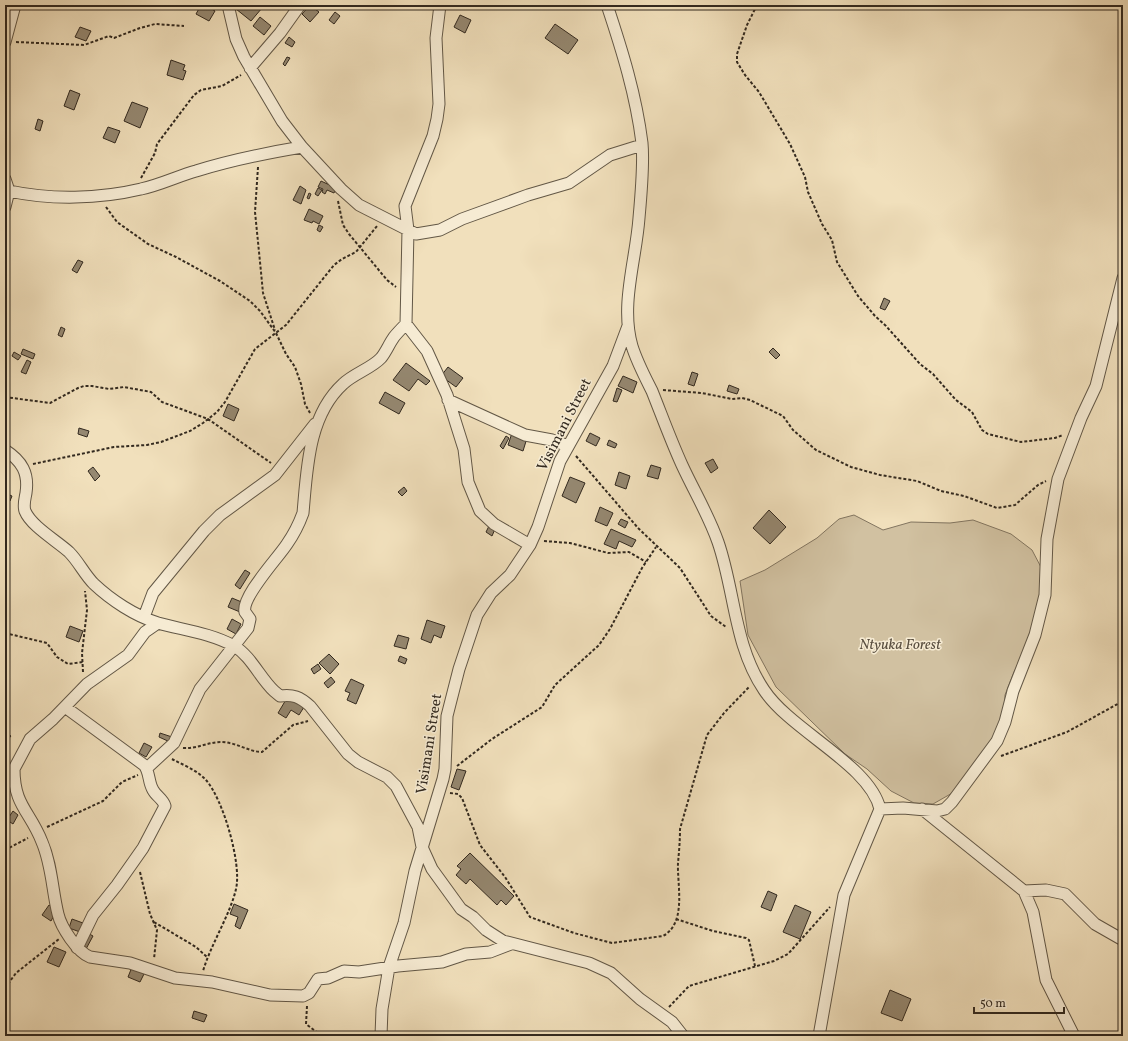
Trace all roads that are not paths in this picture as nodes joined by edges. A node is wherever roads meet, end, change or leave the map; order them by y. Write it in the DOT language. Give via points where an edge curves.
graph roads {
  1 [pos="15,5"];
  2 [pos="228,5"];
  3 [pos="300,5"];
  4 [pos="440,5"];
  5 [pos="607,5"];
  6 [pos="5,41"];
  7 [pos="250,68"];
  8 [pos="642,145"];
  9 [pos="302,147"];
  10 [pos="5,179"];
  11 [pos="9,192"];
  12 [pos="5,207"];
  13 [pos="408,230"];
  14 [pos="1123,278"];
  15 [pos="406,324"];
  16 [pos="629,325"];
  17 [pos="448,400"];
  18 [pos="317,421"];
  19 [pos="568,446"];
  20 [pos="5,450"];
  21 [pos="532,541"];
  22 [pos="144,617"];
  23 [pos="158,623"];
  24 [pos="234,646"];
  25 [pos="65,707"];
  26 [pos="14,768"];
  27 [pos="147,768"];
  28 [pos="5,781"];
  29 [pos="880,809"];
  30 [pos="921,809"];
  31 [pos="422,847"];
  32 [pos="1024,891"];
  33 [pos="1123,940"];
  34 [pos="511,944"];
  35 [pos="77,948"];
  36 [pos="389,967"];
  37 [pos="381,1036"];
  38 [pos="683,1036"];
  39 [pos="819,1036"];
  40 [pos="1074,1036"];
  1 -- 6 [label="street"];
  2 -- 7 [label="street" via="236,39"];
  3 -- 7 [label="street"];
  4 -- 13 [label="street" via="436,38 439,104 437,119 433,136 406,202"];
  5 -- 8 [label="street" via="633,92"];
  7 -- 9 [label="street" via="282,121"];
  8 -- 13 [label="street" via="610,155 569,183 554,189 528,194 462,218 440,230 416,234"];
  8 -- 16 [label="street" via="639,219 629,297"];
  9 -- 11 [label="street" via="257,154 134,190 96,196"];
  9 -- 13 [label="street" via="359,205"];
  10 -- 11 [label="street"];
  11 -- 12 [label="street"];
  13 -- 15 [label="street"];
  14 -- 30 [label="street" via="1096,386 1075,430 1058,478 1047,539 1045,595 1036,635 1013,690 1005,722 997,741 952,802 945,809 937,811"];
  15 -- 17 [label="street" via="433,362"];
  15 -- 18 [label="street" via="380,360 342,384"];
  16 -- 19 [label="street, Visimani Street" via="610,372"];
  16 -- 29 [label="street" via="632,346 681,463 717,540 727,571 739,632 751,667 769,696 793,721 866,782"];
  17 -- 19 [label="street" via="525,435"];
  17 -- 21 [label="street" via="464,449 468,482 480,511 494,524"];
  18 -- 22 [label="street" via="280,470 220,515 204,531 154,593"];
  18 -- 24 [label="street" via="308,462 303,513 299,524 245,604 244,611 250,618 250,623"];
  19 -- 21 [label="street, Visimani Street"];
  20 -- 22 [label="street" via="18,460 26,474 24,506 27,514 69,552 85,574 108,596"];
  21 -- 31 [label="street, Visimani Street" via="510,575 491,593 477,615 448,716 443,779"];
  22 -- 23 [label="street"];
  23 -- 24 [label="street" via="189,630"];
  23 -- 25 [label="street" via="145,632 123,659 81,689"];
  24 -- 27 [label="street" via="200,690 178,737"];
  24 -- 31 [label="street" via="274,691 280,696 291,694 303,699 348,754 387,777 396,786 418,827"];
  25 -- 26 [label="street" via="27,743"];
  25 -- 27 [label="street"];
  26 -- 28 [label="street"];
  26 -- 35 [label="street" via="17,796 45,850 58,915"];
  27 -- 35 [label="street" via="151,787 165,806 149,837 93,915"];
  29 -- 30 [label="street"];
  29 -- 39 [label="street" via="844,895"];
  30 -- 32 [label="street"];
  31 -- 34 [label="street" via="432,869 461,909 493,936"];
  31 -- 36 [label="street, Visimani Street" via="404,923"];
  32 -- 33 [label="street" via="1046,890 1065,894 1095,924"];
  32 -- 40 [label="street" via="1034,912 1046,980"];
  34 -- 36 [label="street" via="490,952 466,954 442,962"];
  34 -- 38 [label="street" via="589,963 608,971 640,1000 672,1022"];
  35 -- 36 [label="street" via="90,957 116,960 175,978 200,980 270,995 298,997 308,993 319,979 344,971 359,972"];
  36 -- 37 [label="street, Visimani Street" via="382,1009"];
}
